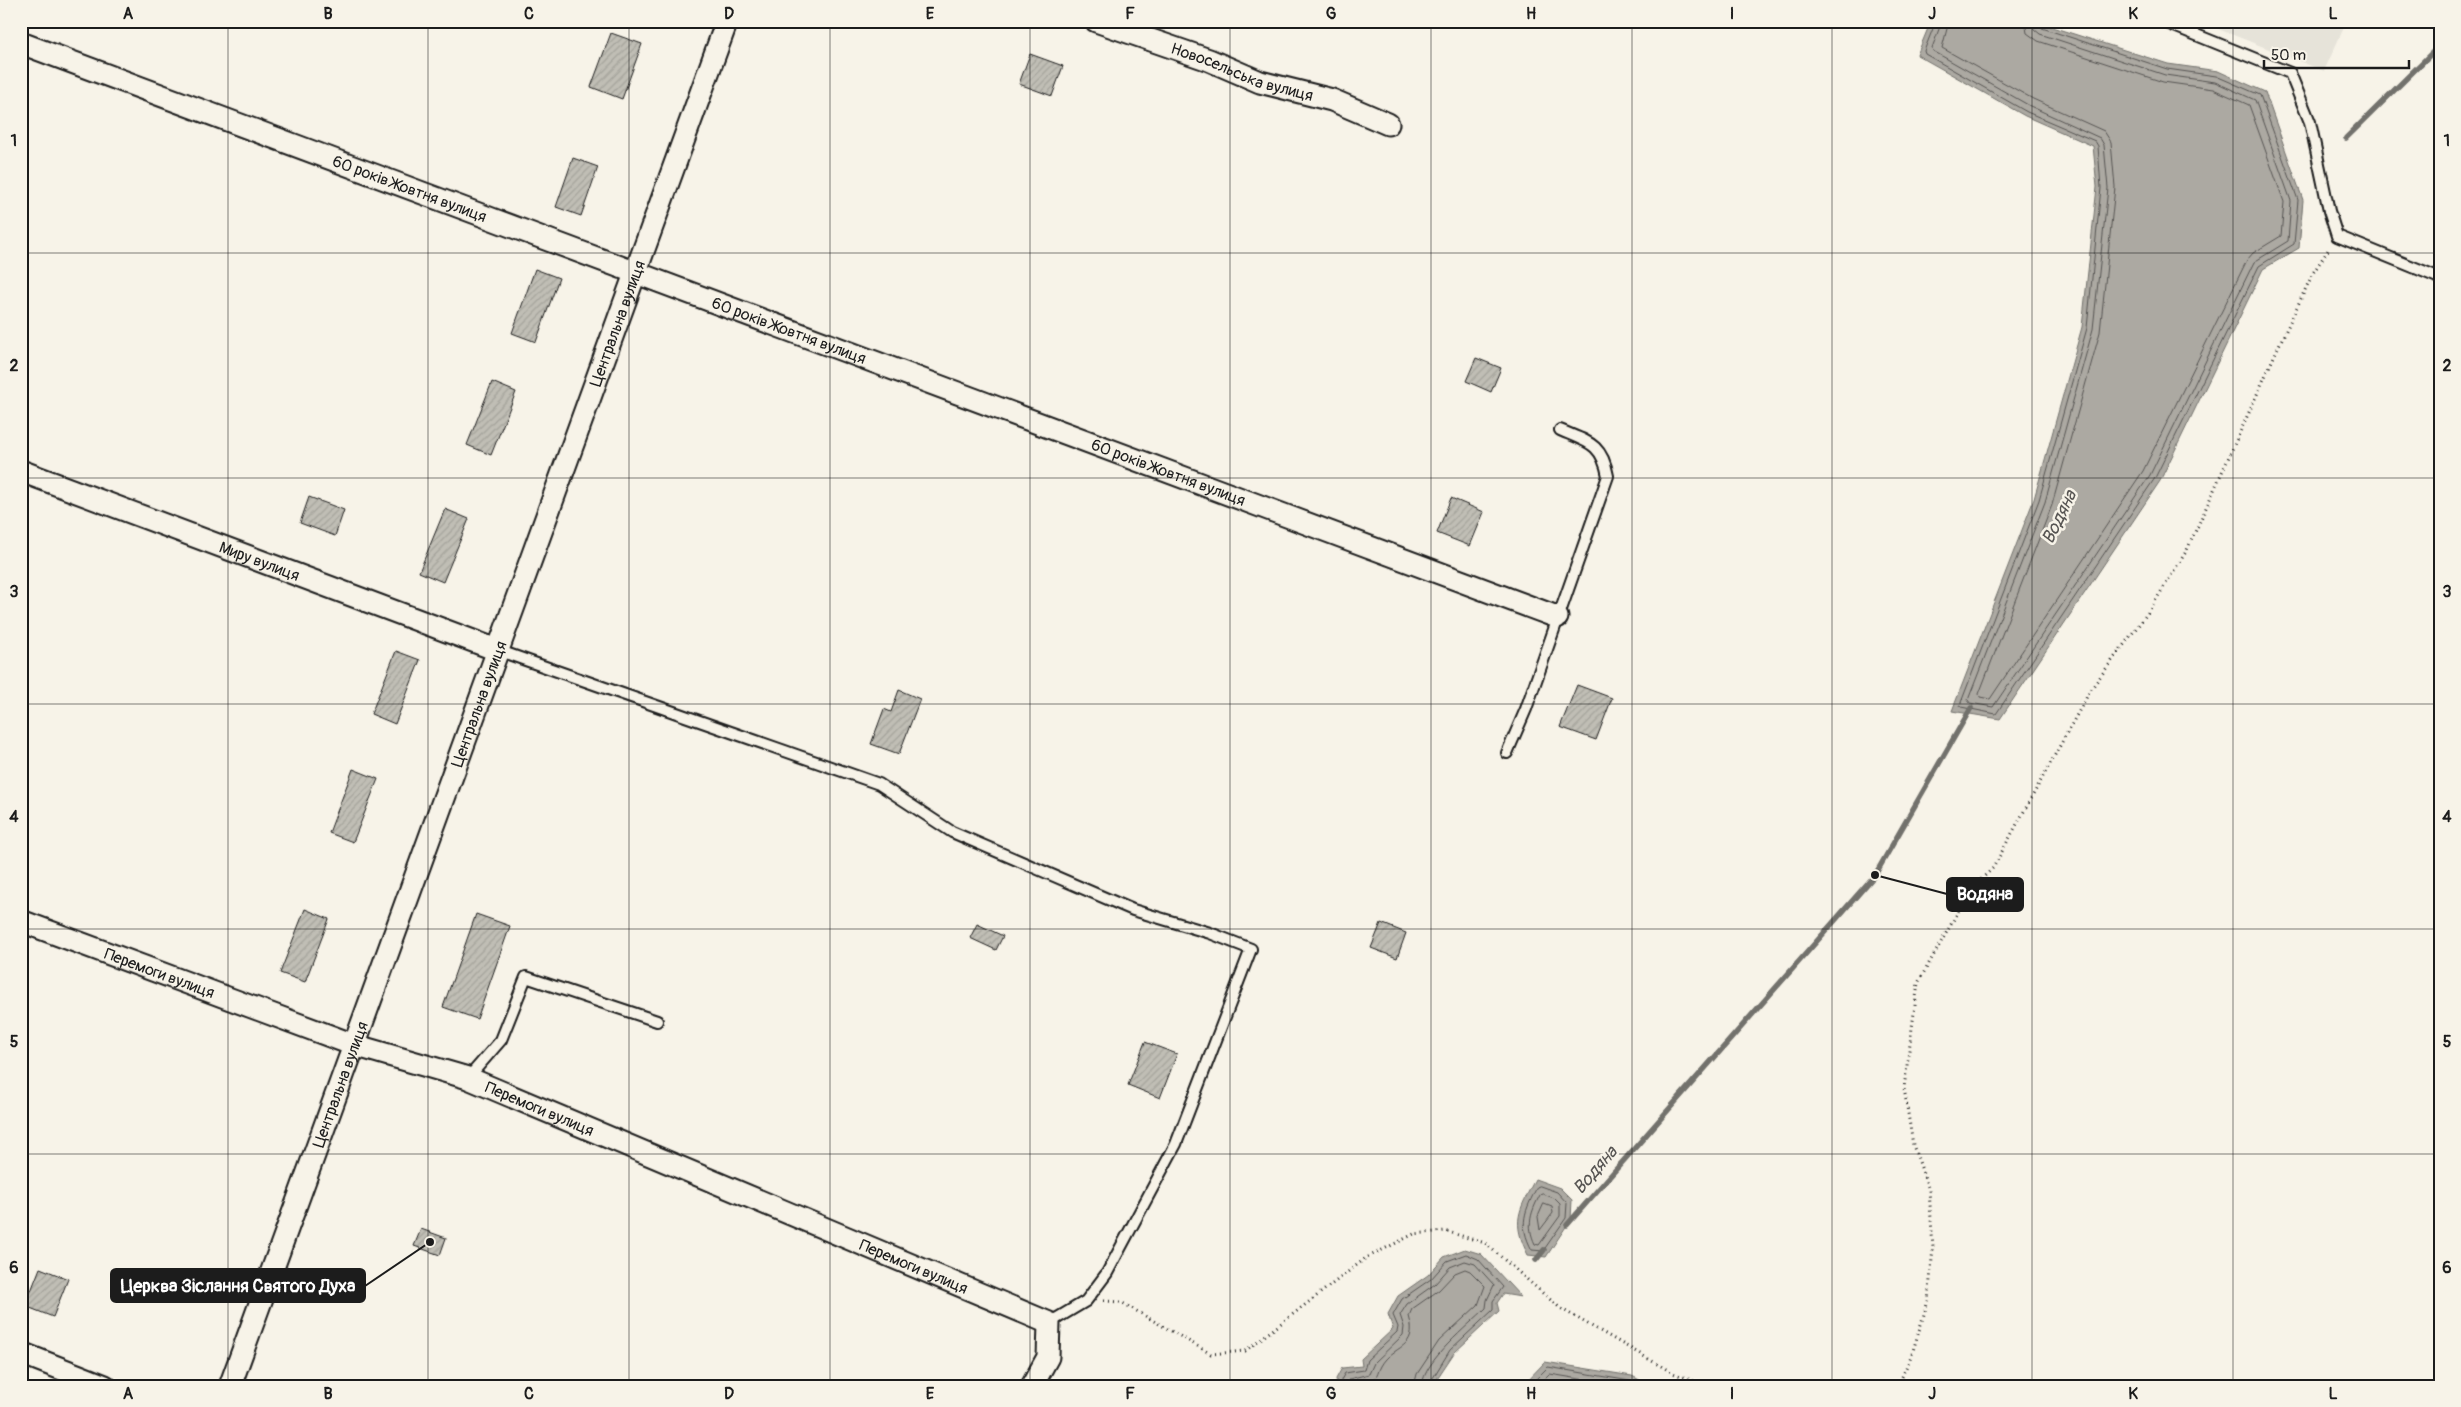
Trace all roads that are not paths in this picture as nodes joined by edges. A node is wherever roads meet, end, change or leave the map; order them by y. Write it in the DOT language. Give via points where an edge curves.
graph roads {
  1 [pos="727,21"];
  2 [pos="1096,21"];
  3 [pos="2162,21"];
  4 [pos="21,43"];
  5 [pos="1388,124"];
  6 [pos="635,271"];
  7 [pos="2440,278"];
  8 [pos="1560,430"];
  9 [pos="21,471"];
  10 [pos="1557,617"];
  11 [pos="497,650"];
  12 [pos="1507,753"];
  13 [pos="21,921"];
  14 [pos="656,1020"];
  15 [pos="354,1045"];
  16 [pos="468,1078"];
  17 [pos="1049,1323"];
  18 [pos="21,1353"];
  19 [pos="106,1386"];
  20 [pos="230,1386"];
  21 [pos="1032,1386"];
  1 -- 6 [label="street, Центральна вулиця"];
  2 -- 5 [label="street, Новосельська вулиця" via="1209,60 1260,82 1332,100"];
  3 -- 7 [label="lane" via="2290,73 2310,122 2337,236"];
  4 -- 6 [label="street, 60 років Жовтня вулиця"];
  6 -- 10 [label="street, 60 років Жовтня вулиця"];
  6 -- 11 [label="street, Центральна вулиця"];
  8 -- 10 [label="lane" via="1595,445 1605,461 1608,476"];
  9 -- 11 [label="street, Миру вулиця"];
  10 -- 12 [label="lane" via="1526,709"];
  11 -- 15 [label="street, Центральна вулиця"];
  11 -- 17 [label="lane" via="879,784 961,836 1133,910 1251,949 1176,1144 1107,1273 1086,1301"];
  13 -- 15 [label="street, Перемоги вулиця"];
  14 -- 16 [label="lane" via="526,977 500,1040"];
  15 -- 16 [label="street, Перемоги вулиця"];
  15 -- 20 [label="street, Центральна вулиця"];
  16 -- 17 [label="street, Перемоги вулиця"];
  17 -- 21 [label="street" via="1048,1357"];
  18 -- 19 [label="street"];
}
